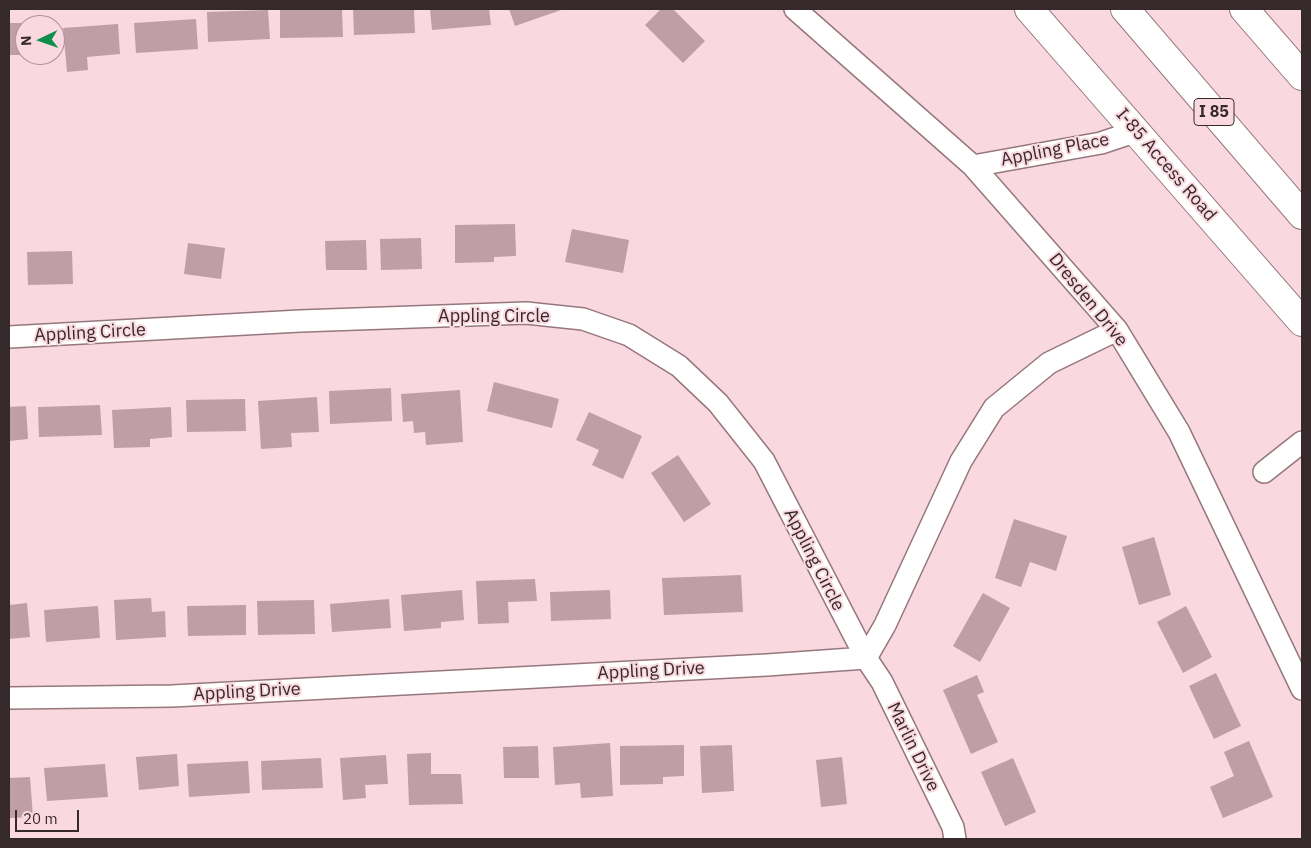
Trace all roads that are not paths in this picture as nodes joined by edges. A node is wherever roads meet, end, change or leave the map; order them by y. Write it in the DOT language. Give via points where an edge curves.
graph roads {
  1 [pos="795,9"];
  2 [pos="1030,9"];
  3 [pos="1125,9"];
  4 [pos="1244,9"];
  5 [pos="1302,76"];
  6 [pos="1137,131"];
  7 [pos="973,166"];
  8 [pos="1302,215"];
  9 [pos="1302,322"];
  10 [pos="1117,330"];
  11 [pos="9,337"];
  12 [pos="1302,442"];
  13 [pos="1264,472"];
  14 [pos="866,658"];
  15 [pos="1302,688"];
  16 [pos="9,698"];
  17 [pos="955,839"];
  1 -- 7 [label="street, Dresden Drive"];
  2 -- 6 [label="main road, I-85 Access Road"];
  3 -- 8 [label="main road, I 85"];
  4 -- 5 [label="main road"];
  6 -- 7 [label="street, Appling Place" via="1101,143"];
  6 -- 9 [label="main road, I-85 Access Road"];
  7 -- 10 [label="street, Dresden Drive"];
  10 -- 14 [label="street" via="1048,363 994,408 961,461 885,625"];
  10 -- 15 [label="street, Dresden Drive" via="1179,432"];
  11 -- 14 [label="street, Appling Circle" via="526,313 583,319 629,335 679,366 718,403 764,461"];
  12 -- 13 [label="street"];
  14 -- 16 [label="street, Appling Drive" via="172,696"];
  14 -- 17 [label="street, Marlin Drive" via="890,699"];
}
